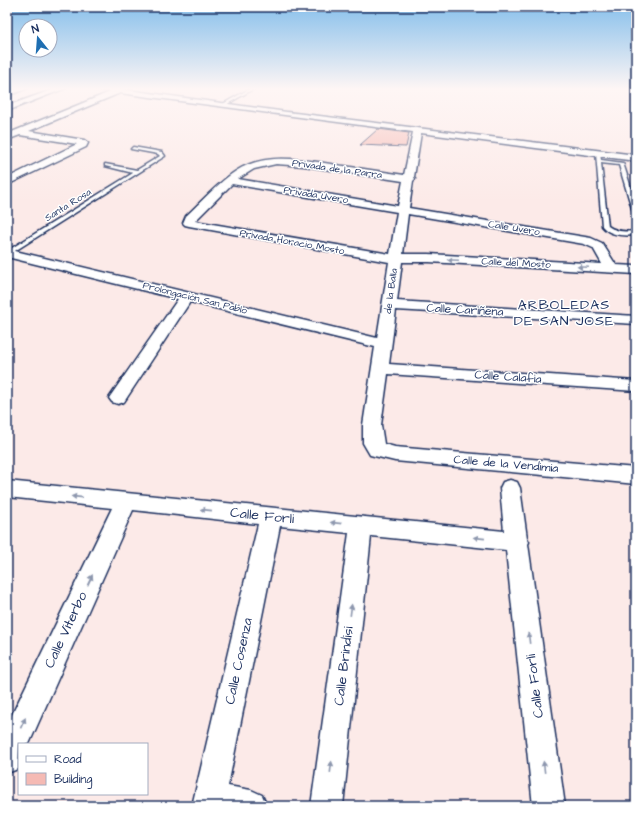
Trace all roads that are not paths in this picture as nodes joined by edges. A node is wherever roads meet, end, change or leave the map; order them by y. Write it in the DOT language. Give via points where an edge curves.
graph roads {
  1 [pos="33,126"];
  2 [pos="379,126"];
  3 [pos="417,131"];
  4 [pos="19,132"];
  5 [pos="7,137"];
  6 [pos="133,148"];
  7 [pos="599,157"];
  8 [pos="636,158"];
  9 [pos="107,165"];
  10 [pos="137,172"];
  11 [pos="410,179"];
  12 [pos="230,181"];
  13 [pos="7,182"];
  14 [pos="403,210"];
  15 [pos="636,212"];
  16 [pos="189,223"];
  17 [pos="636,233"];
  18 [pos="7,253"];
  19 [pos="396,259"];
  20 [pos="612,269"];
  21 [pos="636,270"];
  22 [pos="187,296"];
  23 [pos="389,305"];
  24 [pos="636,320"];
  25 [pos="383,344"];
  26 [pos="380,368"];
  27 [pos="636,386"];
  28 [pos="118,398"];
  29 [pos="377,450"];
  30 [pos="636,476"];
  31 [pos="510,488"];
  32 [pos="7,489"];
  33 [pos="126,502"];
  34 [pos="270,517"];
  35 [pos="361,526"];
  36 [pos="518,542"];
  37 [pos="7,758"];
  38 [pos="209,802"];
  39 [pos="250,806"];
  40 [pos="326,806"];
  41 [pos="549,806"];
  1 -- 4 [label="street"];
  2 -- 3 [label="street"];
  3 -- 7 [label="street"];
  3 -- 11 [label="street, de la Balla"];
  4 -- 5 [label="street"];
  4 -- 13 [label="street" via="84,145"];
  6 -- 10 [label="lane, Santa Rosa" via="163,156"];
  7 -- 8 [label="street"];
  7 -- 15 [label="lane" via="621,164"];
  7 -- 17 [label="lane" via="606,228 617,232"];
  9 -- 10 [label="lane"];
  10 -- 18 [label="lane, Santa Rosa"];
  11 -- 12 [label="street, Privada de la Parra" via="299,163 264,163 245,168"];
  11 -- 14 [label="street, de la Balla"];
  12 -- 14 [label="street, Privada Uvero"];
  12 -- 16 [label="street, Privada de la Parra" via="190,218"];
  14 -- 19 [label="street, de la Balla"];
  14 -- 20 [label="street, Calle Uvero" via="587,241 598,246"];
  16 -- 19 [label="street, Privada Horacio Mosto"];
  18 -- 22 [label="street, Prolongación San Pablo"];
  20 -- 19 [label="street, Calle del Mosto, one-way" via="429,258"];
  19 -- 23 [label="street, de la Balla"];
  20 -- 21 [label="street, Calle del Mosto"];
  22 -- 25 [label="street, Prolongación San Pablo"];
  22 -- 28 [label="street"];
  23 -- 24 [label="street, Calle Cariñena"];
  23 -- 25 [label="street, de la Balla"];
  25 -- 26 [label="street, de la Balla"];
  26 -- 27 [label="street, Calle Calafia"];
  26 -- 29 [label="street, de la Balla" via="372,426 373,443"];
  29 -- 30 [label="street, Calle de la Vendimia" via="395,454"];
  31 -- 36 [label="street, Calle Forli"];
  33 -- 32 [label="street, Calle Forli, one-way"];
  34 -- 33 [label="street, Calle Forli, one-way"];
  37 -- 33 [label="street, Calle Viterbo, one-way"];
  35 -- 34 [label="street, Calle Forli, one-way"];
  34 -- 38 [label="street, Calle Cosenza"];
  36 -- 35 [label="street, Calle Forli, one-way"];
  40 -- 35 [label="street, Calle Brindisi, one-way"];
  41 -- 36 [label="street, Calle Forli, one-way"];
  38 -- 39 [label="street"];
}
